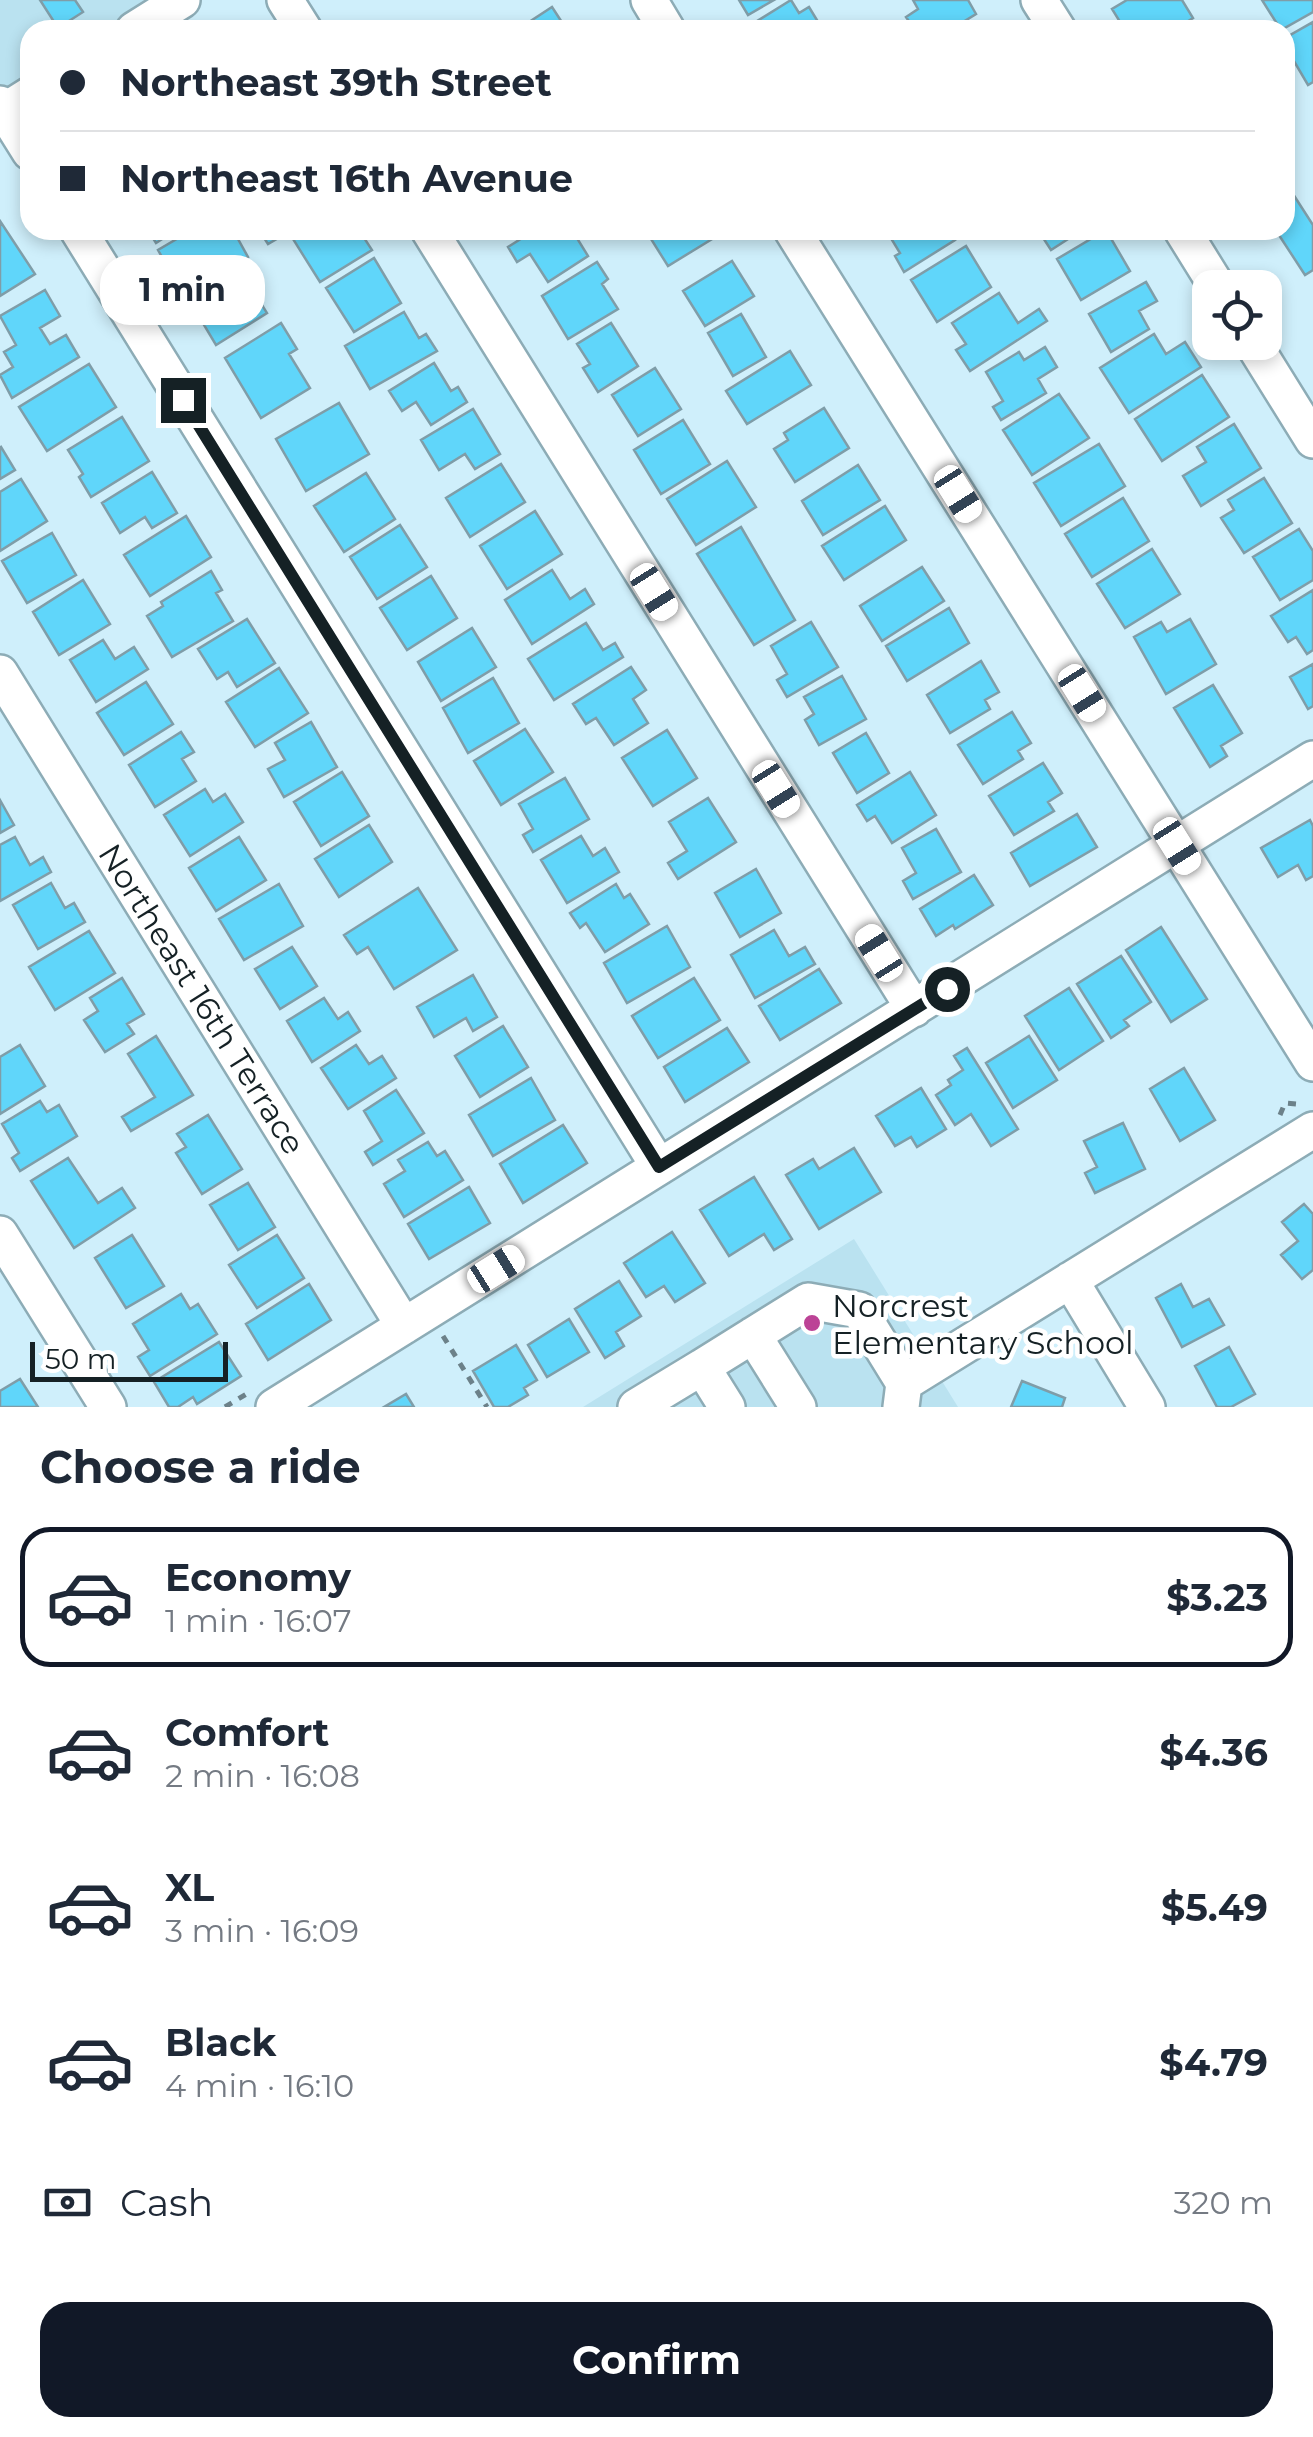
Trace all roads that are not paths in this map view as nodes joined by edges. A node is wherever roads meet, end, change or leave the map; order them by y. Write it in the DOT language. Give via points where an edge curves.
graph roads {
  1 [pos="182,0"];
  2 [pos="150,20"];
  3 [pos="9,106"];
  4 [pos="20,130"];
  5 [pos="84,240"];
  6 [pos="434,240"];
  7 [pos="798,240"];
  8 [pos="1188,240"];
  9 [pos="1207,270"];
  10 [pos="1263,360"];
  11 [pos="1313,440"];
  12 [pos="0,672"];
  13 [pos="1313,759"];
  14 [pos="1177,846"];
  15 [pos="914,1010"];
  16 [pos="1313,1063"];
  17 [pos="1313,1130"];
  18 [pos="659,1167"];
  19 [pos="0,1234"];
  20 [pos="1070,1280"];
  21 [pos="404,1326"];
  22 [pos="753,1335"];
  23 [pos="702,1367"];
  24 [pos="902,1395"];
  25 [pos="108,1407"];
  26 [pos="274,1407"];
  27 [pos="636,1407"];
  28 [pos="726,1407"];
  29 [pos="798,1407"];
  30 [pos="1147,1407"];
  1 -- 2 [label="street"];
  3 -- 4 [label="street"];
  5 -- 18 [label="street"];
  6 -- 15 [label="street"];
  7 -- 14 [label="street"];
  8 -- 9 [label="street"];
  10 -- 11 [label="street"];
  12 -- 21 [label="street, Northeast 16th Terrace"];
  13 -- 14 [label="street"];
  14 -- 15 [label="street"];
  14 -- 16 [label="street"];
  15 -- 18 [label="street"];
  17 -- 20 [label="street"];
  18 -- 21 [label="street"];
  19 -- 25 [label="street"];
  20 -- 24 [label="street" via="939,1362"];
  20 -- 30 [label="street"];
  21 -- 26 [label="street"];
  22 -- 23 [label="street"];
  22 -- 24 [label="street" via="808,1301 859,1310"];
  22 -- 29 [label="street"];
  23 -- 27 [label="street"];
  23 -- 28 [label="street"];
}
